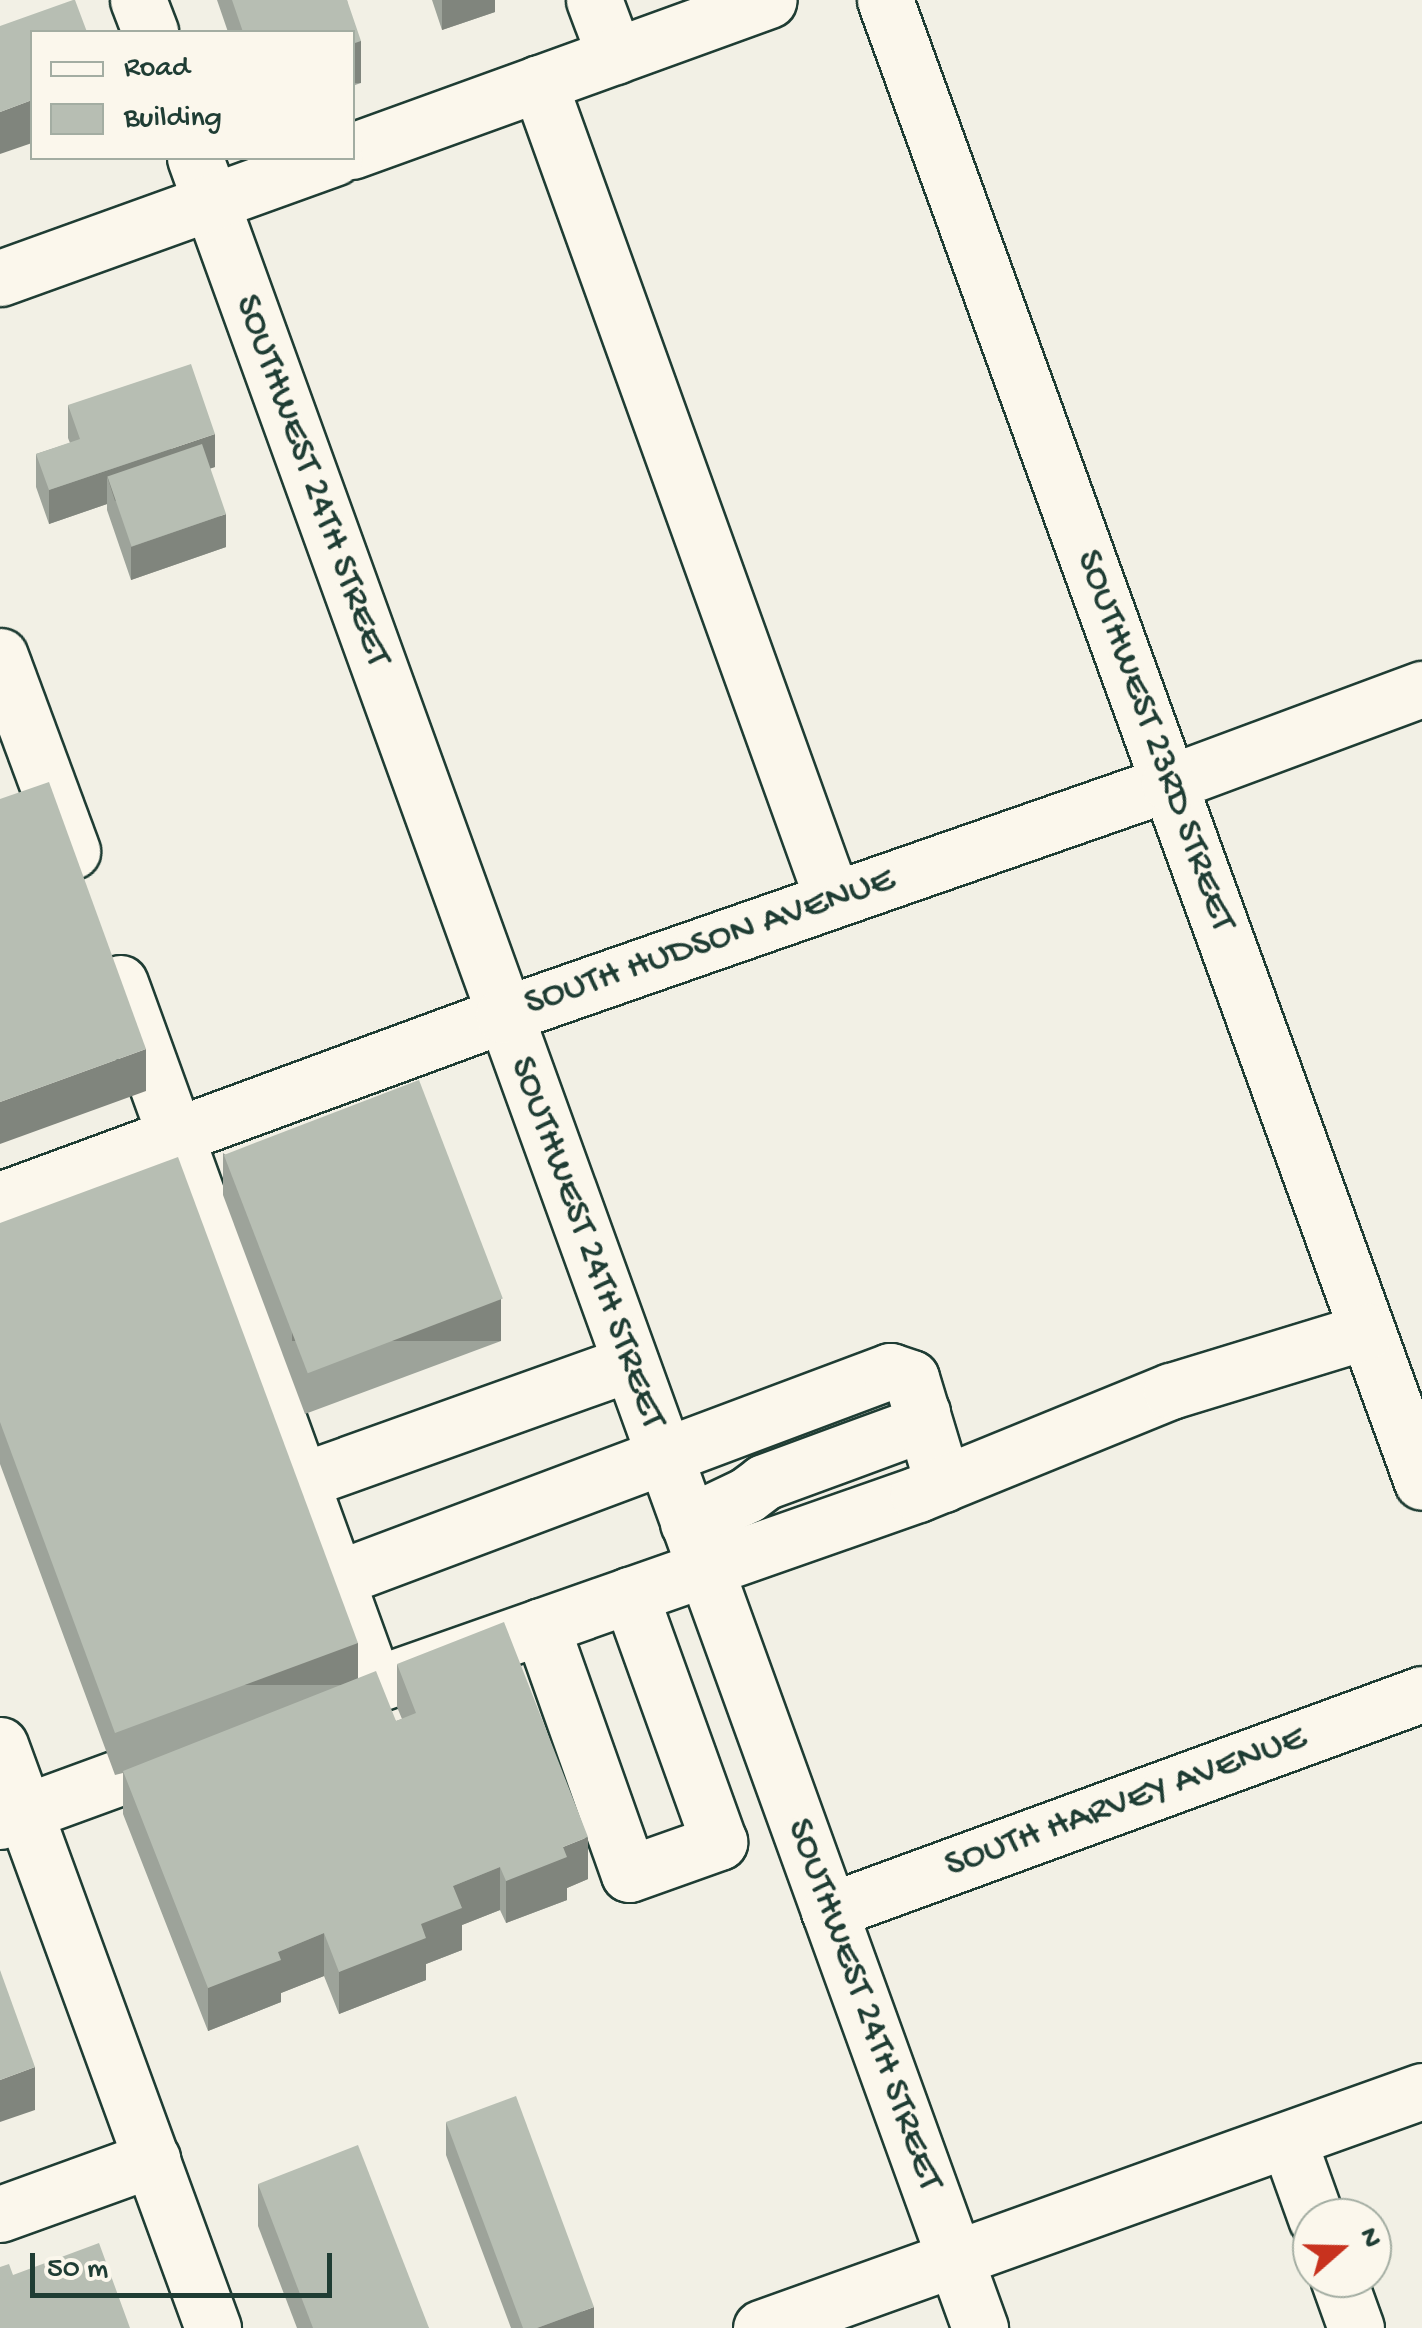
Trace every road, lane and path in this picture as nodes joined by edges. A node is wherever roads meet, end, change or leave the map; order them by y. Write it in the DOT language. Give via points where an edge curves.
graph roads {
  1 [pos="138,0"];
  2 [pos="594,0"];
  3 [pos="769,0"];
  4 [pos="885,0"];
  5 [pos="149,30"];
  6 [pos="615,56"];
  7 [pos="539,84"];
  8 [pos="355,150"];
  9 [pos="322,160"];
  10 [pos="203,180"];
  11 [pos="0,278"];
  12 [pos="0,656"];
  13 [pos="1422,689"];
  14 [pos="18,762"];
  15 [pos="1169,783"];
  16 [pos="834,900"];
  17 [pos="503,1016"];
  18 [pos="177,1137"];
  19 [pos="0,1200"];
  20 [pos="1368,1331"];
  21 [pos="630,1363"];
  22 [pos="922,1414"];
  23 [pos="664,1456"];
  24 [pos="301,1481"];
  25 [pos="1422,1482"];
  26 [pos="942,1484"];
  27 [pos="696,1546"];
  28 [pos="336,1579"];
  29 [pos="630,1595"];
  30 [pos="541,1626"];
  31 [pos="374,1684"];
  32 [pos="1422,1694"];
  33 [pos="0,1744"];
  34 [pos="12,1817"];
  35 [pos="830,1912"];
  36 [pos="1422,2091"];
  37 [pos="1288,2140"];
  38 [pos="152,2158"];
  39 [pos="1309,2198"];
  40 [pos="0,2214"];
  41 [pos="956,2262"];
  42 [pos="1345,2298"];
  43 [pos="213,2328"];
  44 [pos="761,2328"];
  45 [pos="980,2328"];
  46 [pos="1356,2328"];
  1 -- 5 [label="street"];
  2 -- 6 [label="street"];
  3 -- 6 [label="street"];
  4 -- 15 [label="street, SOUTHWEST 23RD STREET"];
  6 -- 7 [label="street"];
  7 -- 8 [label="street"];
  7 -- 16 [label="street"];
  9 -- 10 [label="street"];
  10 -- 11 [label="street"];
  10 -- 17 [label="street, SOUTHWEST 24TH STREET"];
  12 -- 14 [label="street"];
  13 -- 15 [label="street, SOUTH HUDSON AVENUE"];
  14 -- 18 [label="street" via="96,919"];
  15 -- 16 [label="street, SOUTH HUDSON AVENUE"];
  15 -- 20 [label="street, SOUTHWEST 23RD STREET"];
  16 -- 17 [label="street, SOUTH HUDSON AVENUE"];
  17 -- 18 [label="street, SOUTH HUDSON AVENUE"];
  17 -- 21 [label="street, SOUTHWEST 24TH STREET"];
  18 -- 19 [label="street, SOUTH HUDSON AVENUE"];
  18 -- 24 [label="street"];
  20 -- 25 [label="street, SOUTHWEST 23RD STREET"];
  20 -- 26 [label="street" via="1171,1391"];
  21 -- 23 [label="street, SOUTHWEST 24TH STREET"];
  21 -- 24 [label="street"];
  22 -- 23 [label="street" via="911,1378 890,1371"];
  22 -- 26 [label="street"];
  22 -- 27 [label="street" via="911,1428 764,1482"];
  23 -- 27 [label="street, SOUTHWEST 24TH STREET"];
  23 -- 28 [label="street"];
  24 -- 28 [label="street"];
  26 -- 27 [label="street"];
  27 -- 29 [label="street"];
  27 -- 35 [label="street, SOUTHWEST 24TH STREET"];
  28 -- 31 [label="street"];
  29 -- 30 [label="street"];
  29 -- 30 [label="street" via="720,1842 629,1874"];
  30 -- 31 [label="street"];
  31 -- 34 [label="street"];
  32 -- 35 [label="street, SOUTH HARVEY AVENUE"];
  33 -- 34 [label="street"];
  34 -- 38 [label="street"];
  35 -- 41 [label="street, SOUTHWEST 24TH STREET"];
  36 -- 37 [label="street"];
  37 -- 39 [label="street"];
  37 -- 41 [label="street"];
  38 -- 40 [label="street"];
  38 -- 43 [label="street"];
  41 -- 44 [label="street"];
  41 -- 45 [label="street, SOUTHWEST 24TH STREET"];
  42 -- 46 [label="street"];
}
